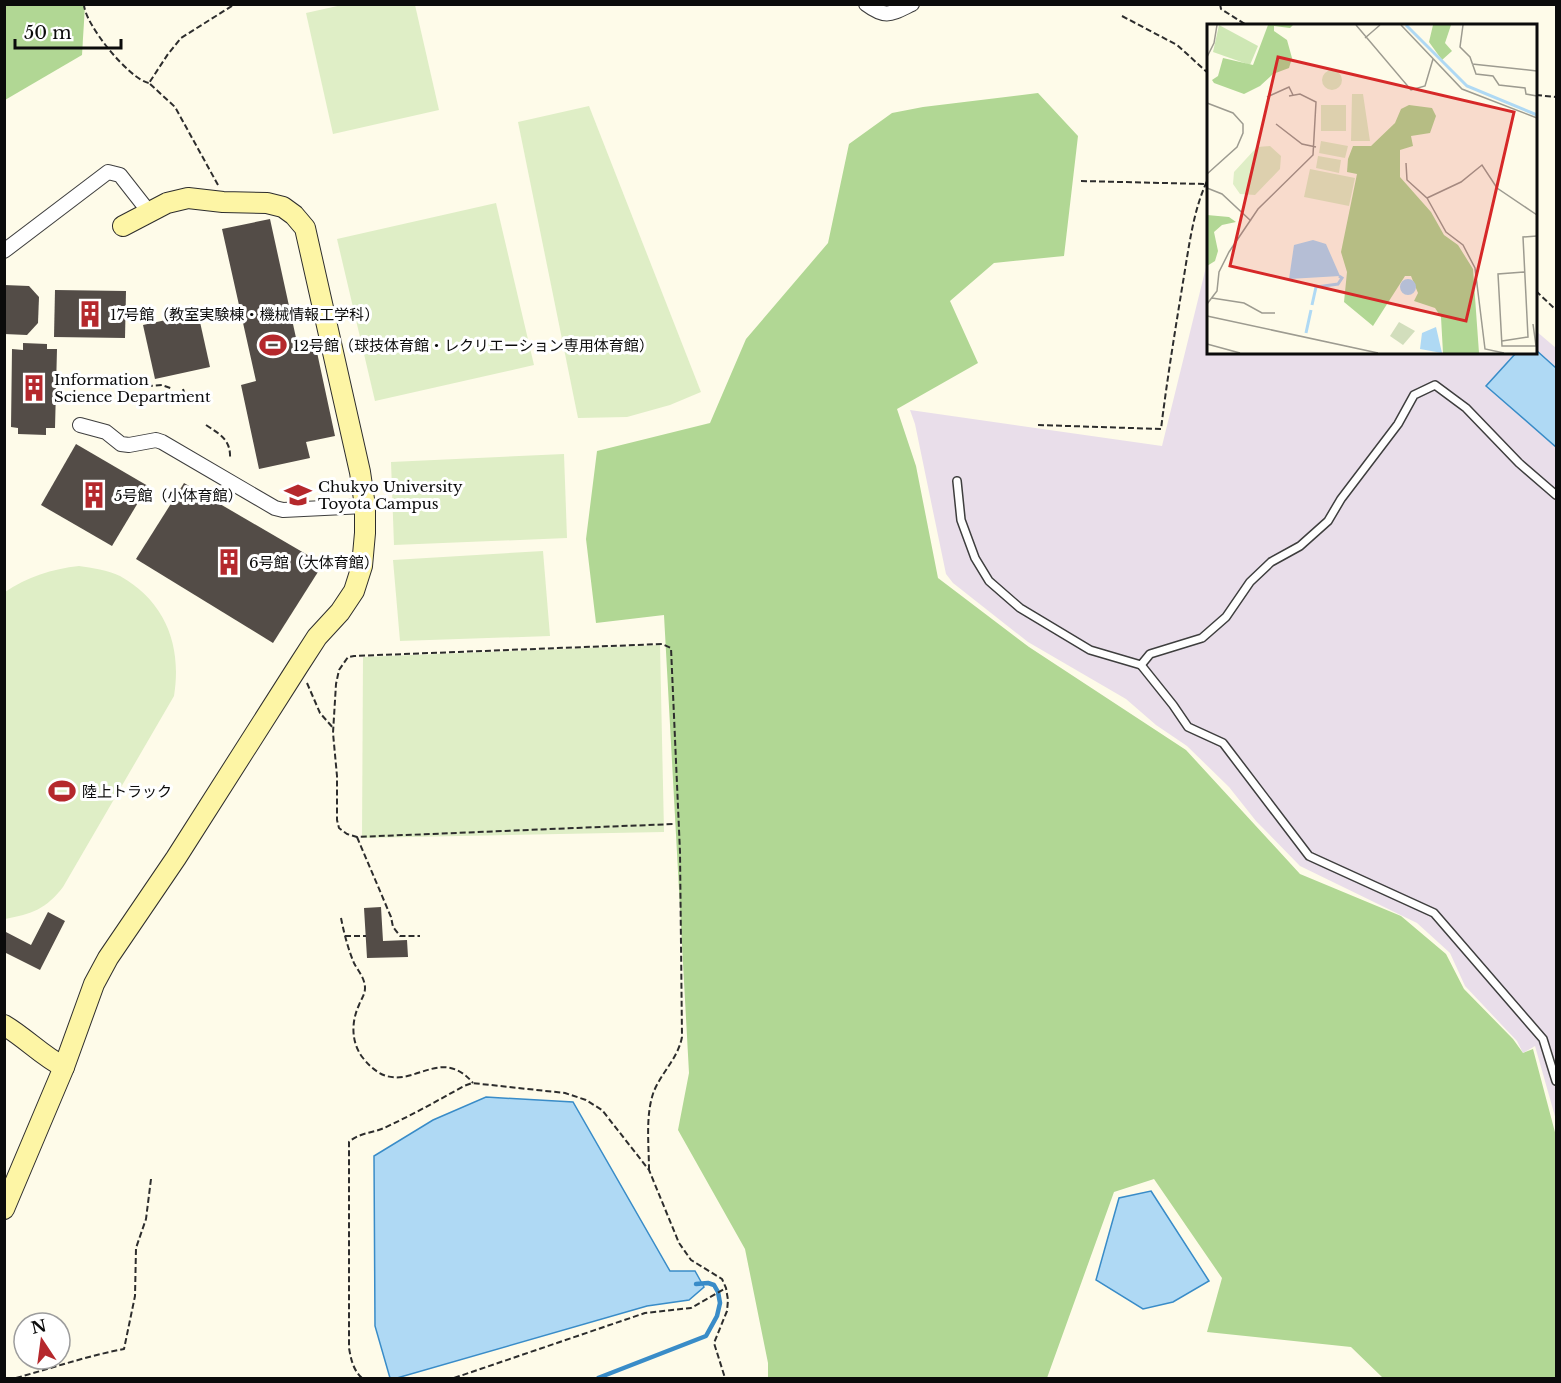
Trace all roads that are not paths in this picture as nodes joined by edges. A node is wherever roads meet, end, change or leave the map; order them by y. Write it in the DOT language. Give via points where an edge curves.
graph roads {
  1 [pos="866,4"];
  2 [pos="912,4"];
  3 [pos="149,212"];
  4 [pos="123,226"];
  5 [pos="4,251"];
  6 [pos="80,425"];
  7 [pos="957,482"];
  8 [pos="1557,495"];
  9 [pos="364,506"];
  10 [pos="1141,665"];
  11 [pos="4,1025"];
  12 [pos="64,1067"];
  13 [pos="1557,1081"];
  14 [pos="4,1209"];
  1 -- 2 [label="street" via="885,15"];
  3 -- 4 [label="street"];
  3 -- 5 [label="street" via="120,174 108,172"];
  3 -- 9 [label="street" via="167,202 188,198 267,203 283,207 305,228 360,472"];
  6 -- 9 [label="street" via="106,432 121,444 162,442 276,508"];
  7 -- 10 [label="lane" via="961,520 975,558 989,581 1020,608 1090,650"];
  8 -- 10 [label="lane" via="1519,463 1466,408 1435,385 1414,395 1398,424 1328,521 1300,546 1271,562 1250,582 1226,617 1202,638 1150,654"];
  9 -- 12 [label="street" via="363,555 354,591 317,637 108,958 94,984"];
  10 -- 13 [label="lane" via="1188,727 1223,743 1309,856 1434,913 1543,1039"];
  11 -- 12 [label="street"];
  12 -- 14 [label="street"];
}
